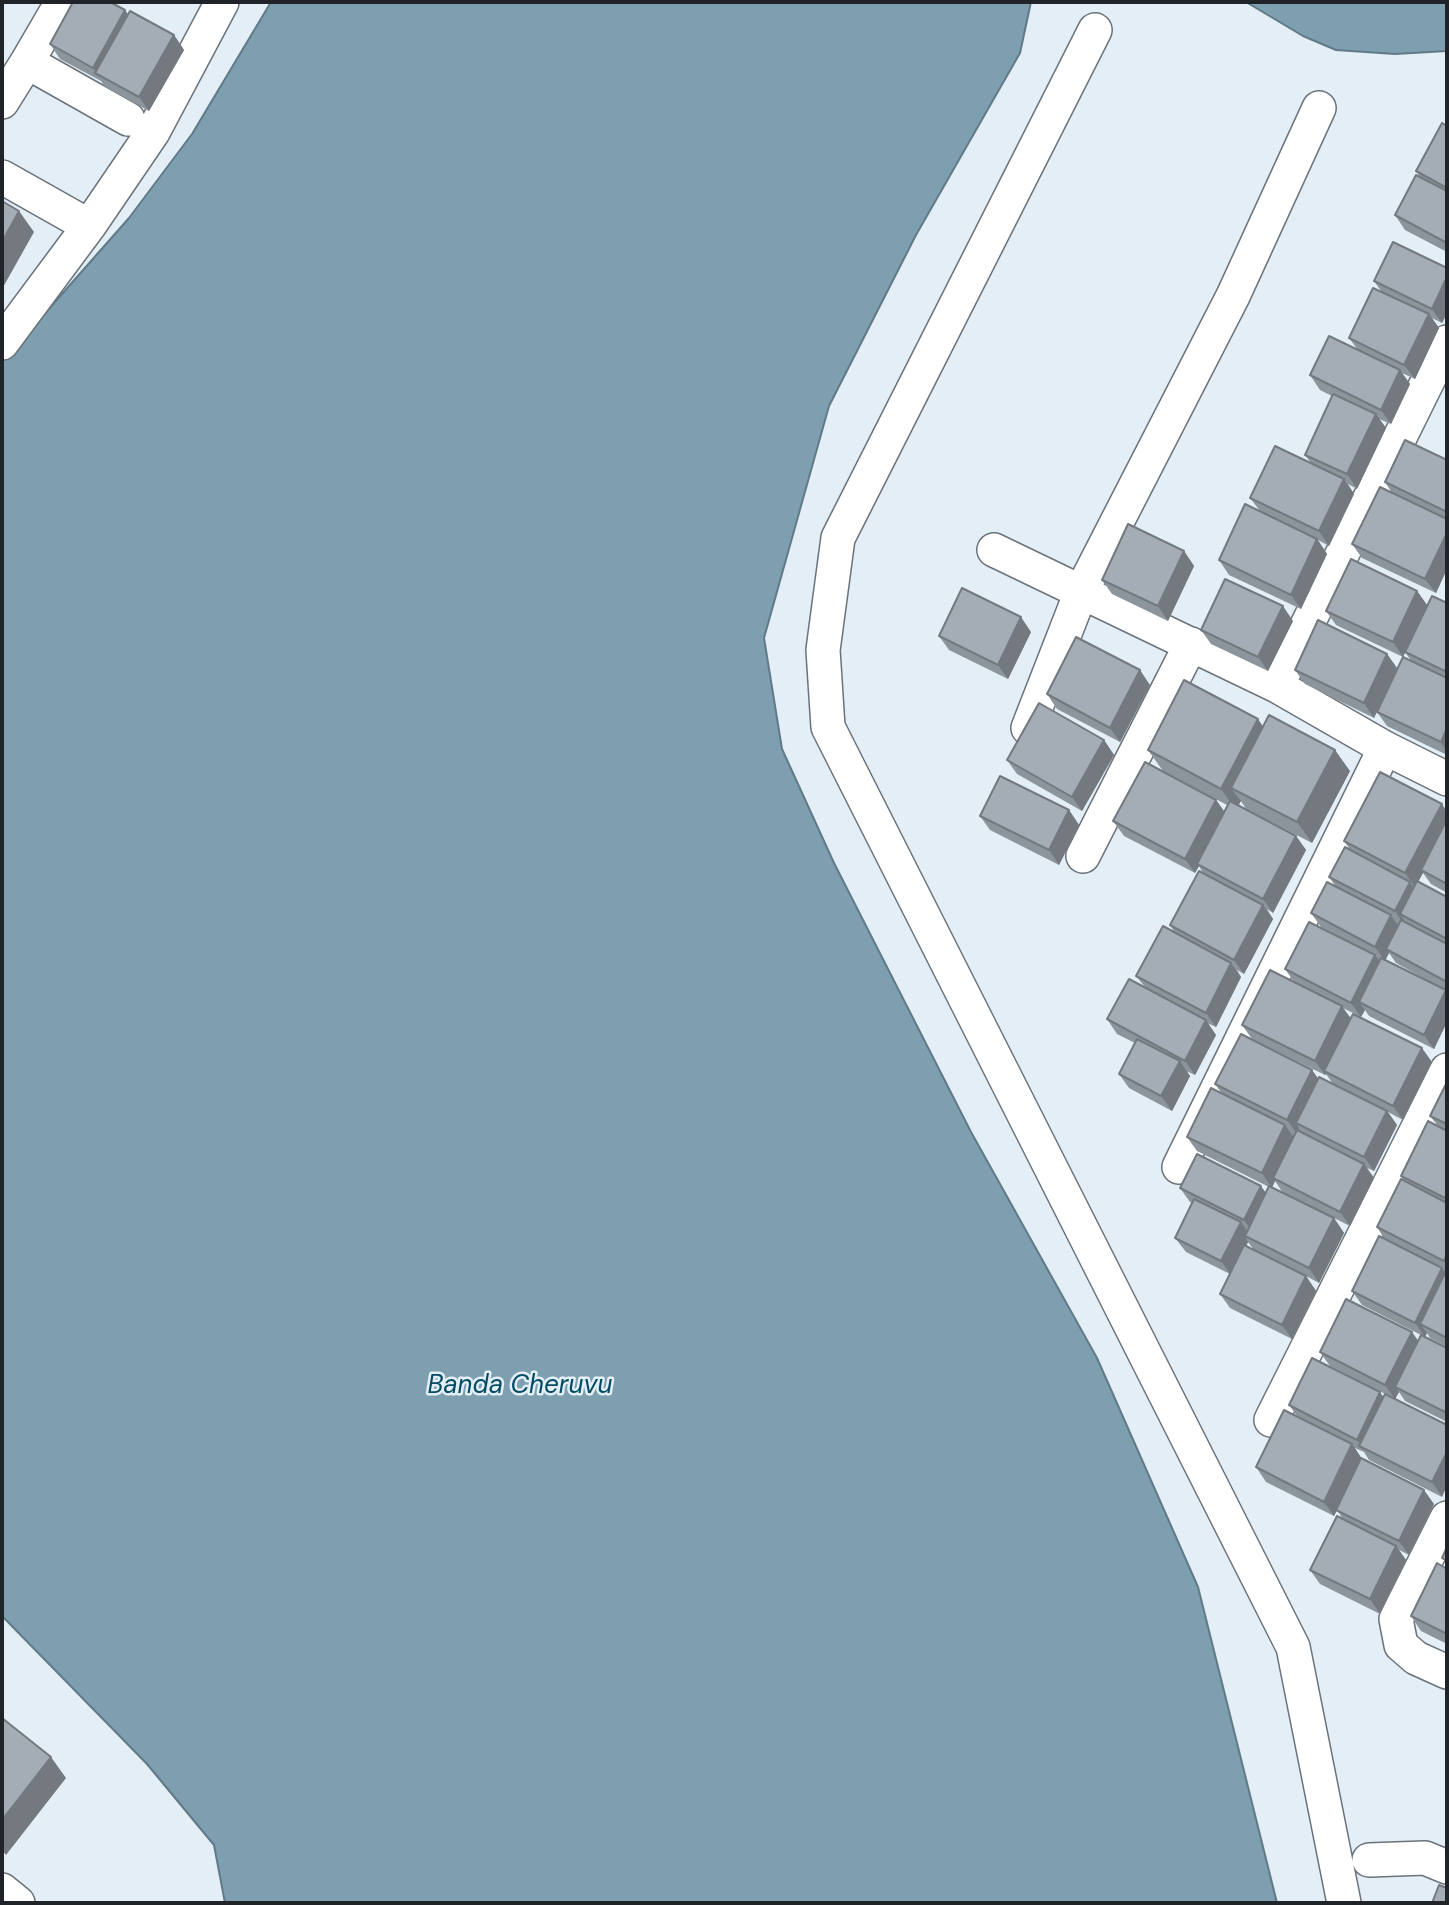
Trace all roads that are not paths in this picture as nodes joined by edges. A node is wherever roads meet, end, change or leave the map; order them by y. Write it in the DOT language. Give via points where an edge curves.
graph roads {
  1 [pos="62,2"];
  2 [pos="222,2"];
  3 [pos="1094,30"];
  4 [pos="27,62"];
  5 [pos="2,102"];
  6 [pos="1319,107"];
  7 [pos="128,119"];
  8 [pos="2,177"];
  9 [pos="89,226"];
  10 [pos="1447,342"];
  11 [pos="2,344"];
  12 [pos="994,550"];
  13 [pos="1081,592"];
  14 [pos="1191,644"];
  15 [pos="1277,685"];
  16 [pos="1028,728"];
  17 [pos="1385,748"];
  18 [pos="1447,779"];
  19 [pos="1083,856"];
  20 [pos="1447,1070"];
  21 [pos="1179,1167"];
  22 [pos="1271,1420"];
  23 [pos="1447,1518"];
  24 [pos="1447,1672"];
  25 [pos="1368,1860"];
  26 [pos="1447,1867"];
  27 [pos="2,1890"];
  28 [pos="18,1903"];
  29 [pos="1345,1903"];
  1 -- 4 [label="street"];
  2 -- 9 [label="street" via="153,132"];
  3 -- 29 [label="street" via="838,538 823,650 828,727 1293,1647"];
  4 -- 5 [label="street"];
  4 -- 7 [label="street"];
  6 -- 13 [label="street" via="1233,296"];
  8 -- 9 [label="street"];
  9 -- 11 [label="street"];
  10 -- 15 [label="street"];
  12 -- 13 [label="street"];
  13 -- 14 [label="street"];
  13 -- 16 [label="street"];
  14 -- 15 [label="street"];
  14 -- 19 [label="street"];
  15 -- 17 [label="street"];
  17 -- 18 [label="street"];
  17 -- 21 [label="street"];
  20 -- 22 [label="street"];
  23 -- 24 [label="street" via="1396,1619 1401,1645 1416,1658"];
  25 -- 26 [label="street" via="1425,1858"];
  27 -- 28 [label="street"];
}
